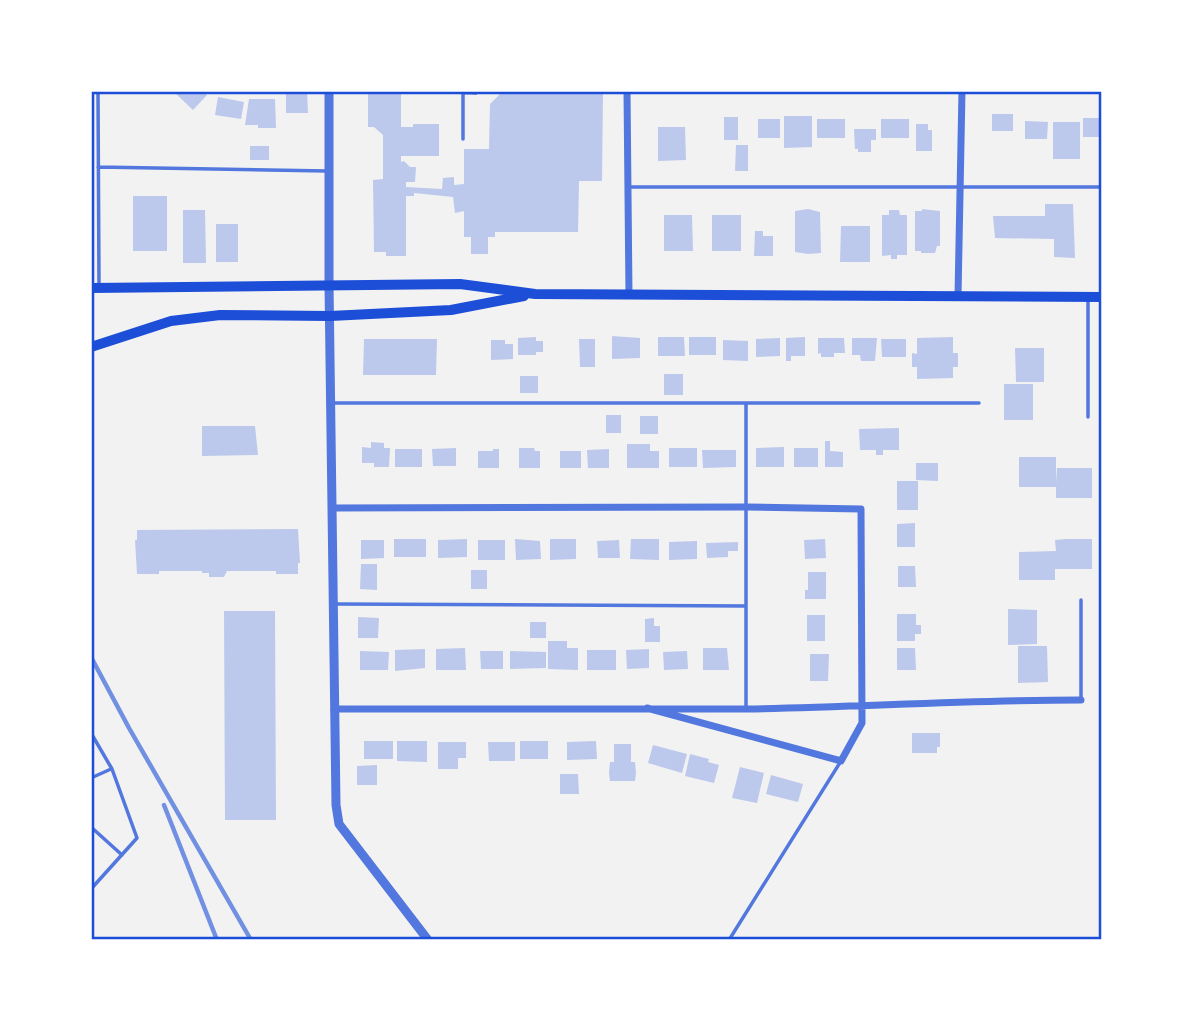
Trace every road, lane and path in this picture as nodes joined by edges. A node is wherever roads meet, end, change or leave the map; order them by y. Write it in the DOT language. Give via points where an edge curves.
graph roads {
  1 [pos="98,91"];
  2 [pos="329,91"];
  3 [pos="430,91"];
  4 [pos="478,91"];
  5 [pos="627,91"];
  6 [pos="962,91"];
  7 [pos="463,93"];
  8 [pos="463,139"];
  9 [pos="98,166"];
  10 [pos="329,171"];
  11 [pos="959,186"];
  12 [pos="628,187"];
  13 [pos="1102,187"];
  14 [pos="329,284"];
  15 [pos="95,288"];
  16 [pos="535,294"];
  17 [pos="629,295"];
  18 [pos="958,296"];
  19 [pos="1088,297"];
  20 [pos="1102,297"];
  21 [pos="330,316"];
  22 [pos="91,347"];
  23 [pos="331,403"];
  24 [pos="746,403"];
  25 [pos="979,403"];
  26 [pos="1088,417"];
  27 [pos="746,507"];
  28 [pos="332,508"];
  29 [pos="1081,600"];
  30 [pos="332,604"];
  31 [pos="746,606"];
  32 [pos="1081,700"];
  33 [pos="862,706"];
  34 [pos="647,708"];
  35 [pos="334,709"];
  36 [pos="746,709"];
  37 [pos="91,733"];
  38 [pos="841,761"];
  39 [pos="112,769"];
  40 [pos="91,778"];
  41 [pos="91,827"];
  42 [pos="122,855"];
  43 [pos="91,889"];
  44 [pos="428,940"];
  45 [pos="729,940"];
  1 -- 9 [label="lane"];
  2 -- 10 [label="street"];
  3 -- 7 [label="lane"];
  4 -- 7 [label="lane"];
  5 -- 12 [label="street"];
  6 -- 11 [label="street"];
  7 -- 8 [label="lane"];
  9 -- 10 [label="lane"];
  9 -- 15 [label="lane"];
  10 -- 14 [label="street"];
  11 -- 12 [label="lane"];
  11 -- 13 [label="lane"];
  11 -- 18 [label="street"];
  12 -- 17 [label="street"];
  14 -- 15 [label="main road"];
  14 -- 16 [label="main road" via="460,285"];
  14 -- 21 [label="street"];
  16 -- 17 [label="main road"];
  16 -- 21 [label="main road" via="451,310"];
  17 -- 18 [label="main road"];
  18 -- 19 [label="main road"];
  19 -- 20 [label="main road"];
  19 -- 26 [label="lane"];
  21 -- 22 [label="main road" via="220,315 172,321"];
  21 -- 23 [label="street"];
  23 -- 24 [label="lane"];
  23 -- 28 [label="street"];
  24 -- 25 [label="lane"];
  24 -- 27 [label="lane"];
  27 -- 28 [label="street"];
  27 -- 31 [label="lane"];
  27 -- 33 [label="street" via="861,509"];
  28 -- 30 [label="street"];
  29 -- 32 [label="lane"];
  30 -- 31 [label="lane"];
  30 -- 35 [label="street"];
  31 -- 36 [label="lane"];
  32 -- 33 [label="street"];
  33 -- 36 [label="street"];
  33 -- 38 [label="street" via="862,723"];
  34 -- 35 [label="street"];
  34 -- 36 [label="street"];
  34 -- 38 [label="street"];
  35 -- 44 [label="street" via="339,824"];
  37 -- 39 [label="lane"];
  38 -- 45 [label="lane"];
  39 -- 40 [label="lane"];
  39 -- 42 [label="lane" via="137,838"];
  41 -- 42 [label="lane"];
  42 -- 43 [label="lane"];
}
